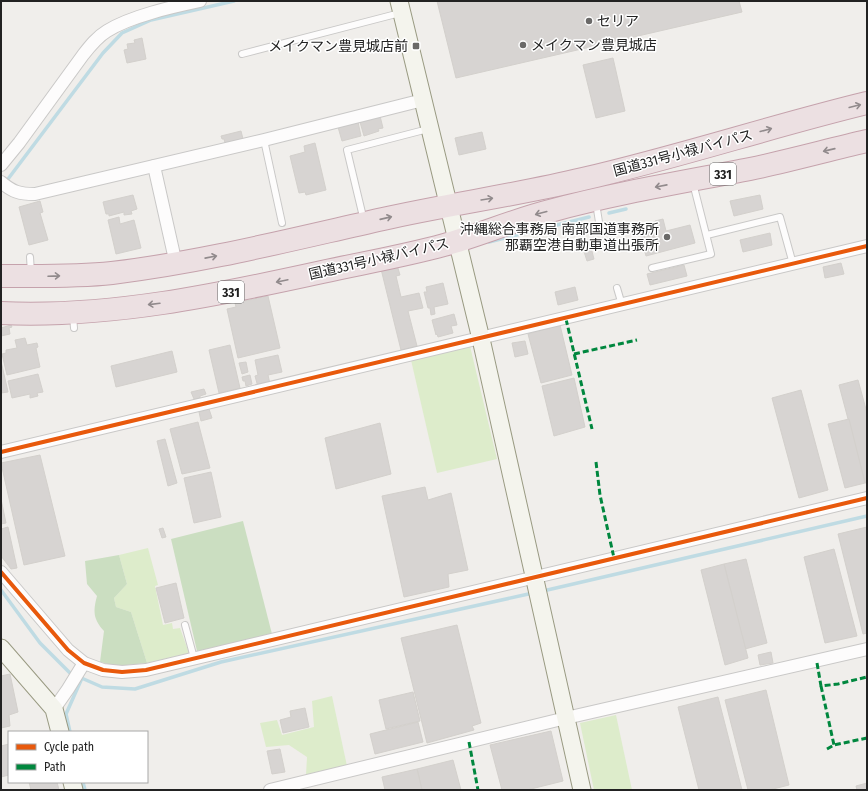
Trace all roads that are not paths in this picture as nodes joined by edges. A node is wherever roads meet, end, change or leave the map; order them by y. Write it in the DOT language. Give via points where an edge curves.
graph roads {
  1 [pos="200,1"];
  2 [pos="174,4"];
  3 [pos="400,7"];
  4 [pos="242,54"];
  5 [pos="422,100"];
  6 [pos="867,103"];
  7 [pos="430,128"];
  8 [pos="264,140"];
  9 [pos="867,141"];
  10 [pos="1,165"];
  11 [pos="154,166"];
  12 [pos="692,180"];
  13 [pos="5,185"];
  14 [pos="595,200"];
  15 [pos="448,206"];
  16 [pos="599,222"];
  17 [pos="364,223"];
  18 [pos="282,224"];
  19 [pos="707,235"];
  20 [pos="457,241"];
  21 [pos="867,246"];
  22 [pos="176,264"];
  23 [pos="793,264"];
  24 [pos="652,268"];
  25 [pos="1,276"];
  26 [pos="617,288"];
  27 [pos="622,305"];
  28 [pos="1,313"];
  29 [pos="481,339"];
  30 [pos="1,452"];
  31 [pos="867,498"];
  32 [pos="1,572"];
  33 [pos="535,577"];
  34 [pos="185,626"];
  35 [pos="1,648"];
  36 [pos="867,649"];
  37 [pos="194,658"];
  38 [pos="84,663"];
  39 [pos="54,709"];
  40 [pos="566,718"];
  41 [pos="60,731"];
  42 [pos="270,790"];
  43 [pos="582,790"];
  1 -- 2 [label="street"];
  2 -- 10 [label="street" via="106,31 91,45"];
  3 -- 4 [label="lane"];
  3 -- 5 [label="street"];
  5 -- 7 [label="street"];
  5 -- 8 [label="street"];
  15 -- 6 [label="highway, 国道331号小禄バイパス / 331, one-way" via="604,174"];
  7 -- 15 [label="street"];
  7 -- 17 [label="lane" via="347,150"];
  8 -- 11 [label="street"];
  8 -- 18 [label="lane"];
  9 -- 12 [label="highway, 国道331号小禄バイパス / 331, one-way"];
  11 -- 13 [label="street" via="35,194 12,191"];
  11 -- 22 [label="street"];
  12 -- 14 [label="highway, 国道331号小禄バイパス / 331, one-way"];
  12 -- 19 [label="lane"];
  14 -- 16 [label="lane"];
  14 -- 20 [label="highway, 国道331号小禄バイパス / 331, one-way" via="538,214"];
  17 -- 15 [label="highway, 国道331号小禄バイパス / 331, one-way"];
  15 -- 20 [label="street"];
  22 -- 17 [label="highway, 国道331号小禄バイパス / 331, one-way"];
  19 -- 23 [label="lane" via="780,217"];
  19 -- 24 [label="lane" via="711,254"];
  20 -- 28 [label="highway, 国道331号小禄バイパス / 331, one-way" via="209,299 115,308 73,320"];
  20 -- 29 [label="street"];
  21 -- 23 [label="street"];
  25 -- 22 [label="highway, 国道331号小禄バイパス / 331, one-way" via="31,267 110,273"];
  23 -- 27 [label="street"];
  26 -- 27 [label="lane"];
  27 -- 29 [label="street"];
  29 -- 30 [label="street"];
  29 -- 33 [label="street"];
  31 -- 33 [label="street"];
  32 -- 38 [label="street" via="68,650"];
  33 -- 37 [label="street"];
  33 -- 40 [label="street"];
  34 -- 37 [label="lane"];
  35 -- 39 [label="street"];
  36 -- 40 [label="street"];
  37 -- 38 [label="street" via="146,670 122,672 103,670"];
  38 -- 39 [label="street"];
  39 -- 41 [label="street"];
  40 -- 42 [label="street"];
  40 -- 43 [label="street"];
}
